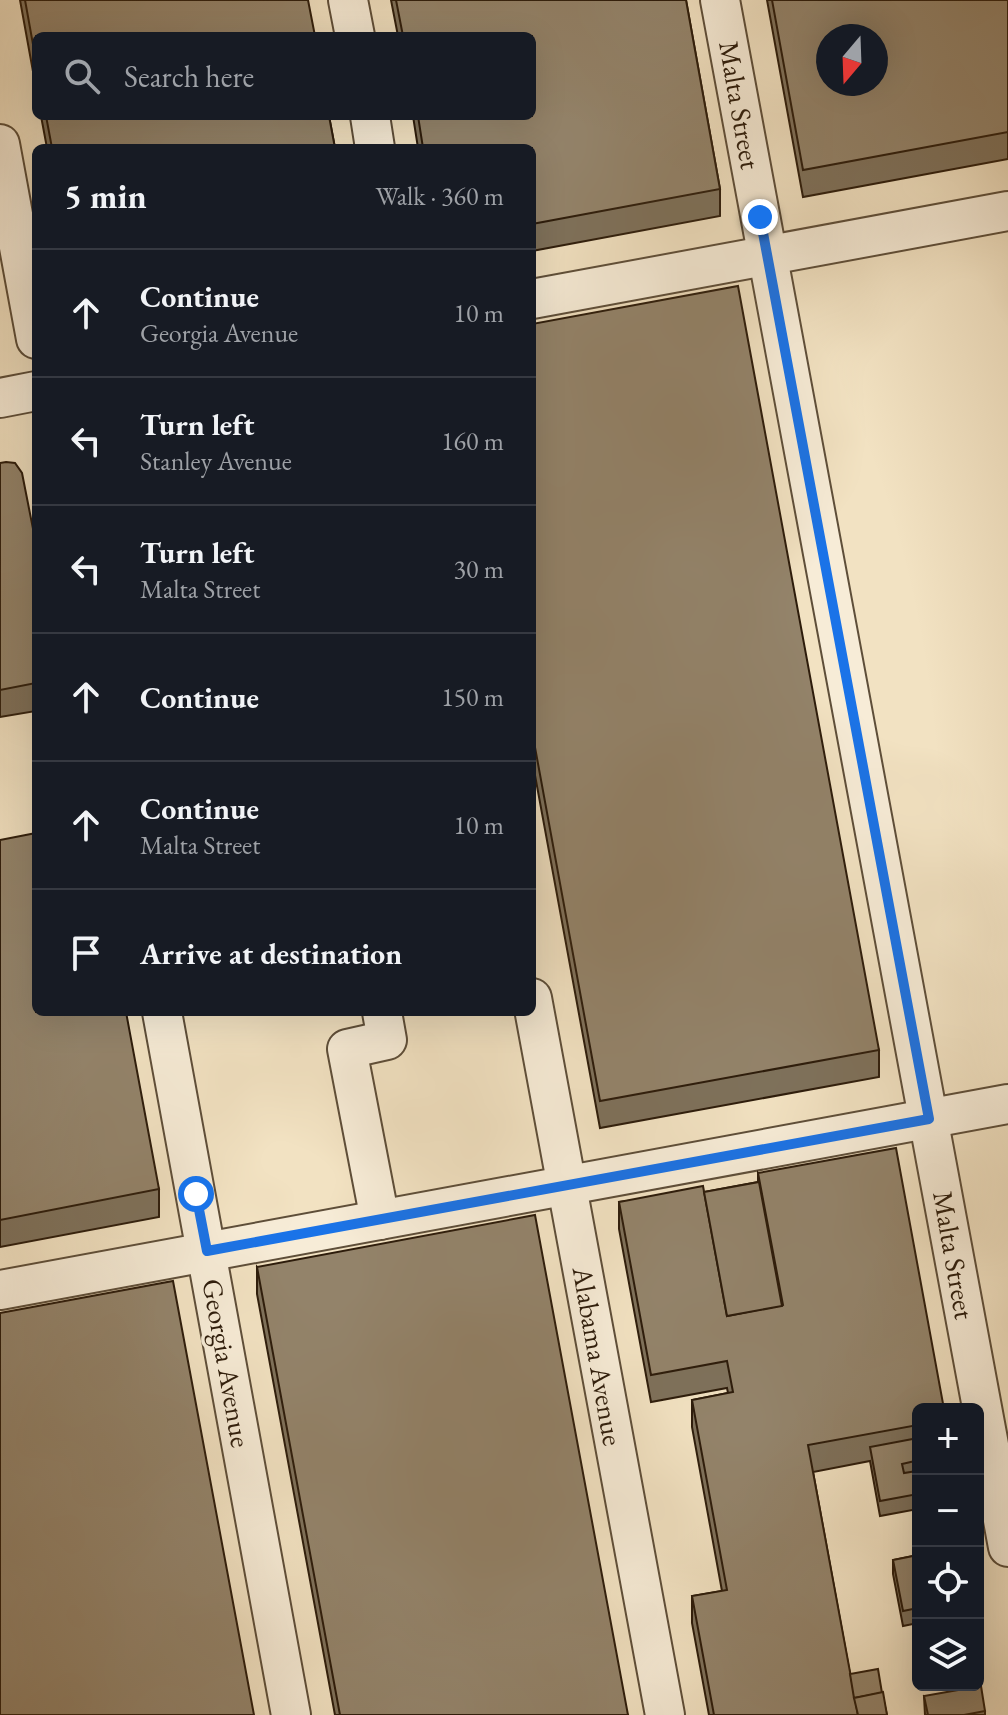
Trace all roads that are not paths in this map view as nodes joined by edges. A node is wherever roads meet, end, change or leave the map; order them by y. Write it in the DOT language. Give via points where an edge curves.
graph roads {
  1 [pos="348,0"];
  2 [pos="720,0"];
  3 [pos="354,32"];
  4 [pos="371,120"];
  5 [pos="0,144"];
  6 [pos="374,144"];
  7 [pos="1008,211"];
  8 [pos="767,257"];
  9 [pos="536,298"];
  10 [pos="32,317"];
  11 [pos="32,392"];
  12 [pos="0,398"];
  13 [pos="163,1016"];
  14 [pos="383,1016"];
  15 [pos="535,1016"];
  16 [pos="1008,1104"];
  17 [pos="929,1119"];
  18 [pos="567,1185"];
  19 [pos="380,1220"];
  20 [pos="207,1251"];
  21 [pos="0,1290"];
  22 [pos="1008,1547"];
  23 [pos="291,1715"];
  24 [pos="665,1715"];
  1 -- 3 [label="street"];
  2 -- 8 [label="street, Malta Street"];
  4 -- 6 [label="street"];
  5 -- 10 [label="street"];
  7 -- 8 [label="street"];
  8 -- 9 [label="street"];
  8 -- 17 [label="street, Malta Street"];
  11 -- 12 [label="street"];
  13 -- 20 [label="street, Georgia Avenue"];
  14 -- 19 [label="street" via="387,1040 347,1049"];
  15 -- 18 [label="street, Alabama Avenue"];
  16 -- 17 [label="street"];
  17 -- 18 [label="street"];
  17 -- 22 [label="street, Malta Street"];
  18 -- 19 [label="street"];
  18 -- 24 [label="street, Alabama Avenue"];
  19 -- 20 [label="street"];
  20 -- 21 [label="street"];
  20 -- 23 [label="street, Georgia Avenue"];
}
